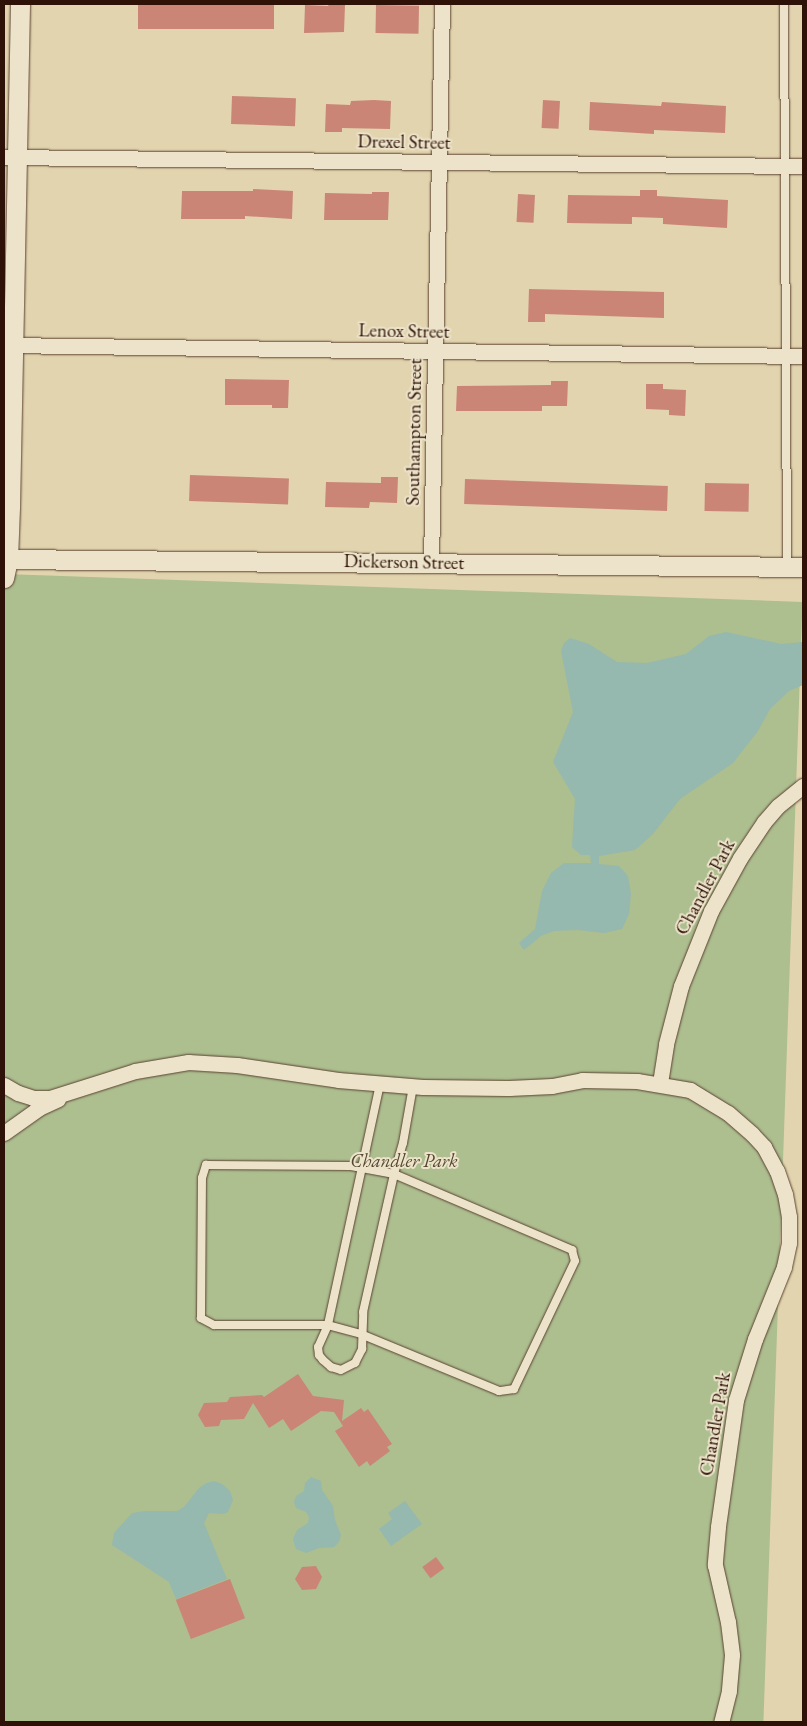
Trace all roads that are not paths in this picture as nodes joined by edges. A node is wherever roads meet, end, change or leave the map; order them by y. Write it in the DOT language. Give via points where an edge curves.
graph roads {
  1 [pos="20,4"];
  2 [pos="442,4"];
  3 [pos="784,4"];
  4 [pos="10,157"];
  5 [pos="439,163"];
  6 [pos="786,166"];
  7 [pos="803,166"];
  8 [pos="9,345"];
  9 [pos="435,351"];
  10 [pos="787,356"];
  11 [pos="803,356"];
  12 [pos="6,559"];
  13 [pos="431,562"];
  14 [pos="795,567"];
  15 [pos="4,578"];
  16 [pos="803,786"];
  17 [pos="380,1084"];
  18 [pos="660,1084"];
  19 [pos="4,1086"];
  20 [pos="413,1086"];
  21 [pos="68,1094"];
  22 [pos="4,1133"];
  23 [pos="363,1167"];
  24 [pos="394,1174"];
  25 [pos="328,1325"];
  26 [pos="361,1334"];
  27 [pos="721,1722"];
  1 -- 4 [label="street"];
  2 -- 5 [label="street, Southampton Street"];
  3 -- 6 [label="lane"];
  4 -- 5 [label="street, Drexel Street"];
  4 -- 8 [label="street"];
  5 -- 6 [label="street, Drexel Street"];
  5 -- 9 [label="street, Southampton Street"];
  6 -- 7 [label="street, Drexel Street"];
  6 -- 10 [label="lane"];
  8 -- 9 [label="street, Lenox Street"];
  8 -- 12 [label="street"];
  9 -- 10 [label="street, Lenox Street"];
  9 -- 13 [label="street, Southampton Street"];
  10 -- 11 [label="street, Lenox Street"];
  10 -- 14 [label="lane"];
  12 -- 13 [label="street, Dickerson Street"];
  12 -- 15 [label="street"];
  13 -- 14 [label="street, Dickerson Street"];
  16 -- 18 [label="street, Chandler Park" via="764,822 711,911 681,986 666,1044"];
  17 -- 20 [label="street, Chandler Park"];
  17 -- 21 [label="street, Chandler Park" via="237,1065 188,1062 105,1079"];
  17 -- 23 [label="lane"];
  18 -- 20 [label="street, Chandler Park" via="582,1080 552,1086 509,1088"];
  18 -- 27 [label="street, Chandler Park" via="702,1096 752,1134 764,1147 777,1171 789,1217 784,1268 755,1339 736,1400 718,1527 715,1565 732,1655 729,1692"];
  19 -- 21 [label="street, Chandler Park" via="34,1098"];
  20 -- 24 [label="lane"];
  21 -- 22 [label="street, Chandler Park" via="39,1108"];
  23 -- 24 [label="lane"];
  23 -- 25 [label="lane"];
  23 -- 25 [label="lane" via="206,1165 202,1178 201,1318 214,1325"];
  24 -- 26 [label="lane"];
  24 -- 26 [label="lane" via="572,1250 575,1261 514,1389 499,1391"];
  25 -- 26 [label="lane"];
  25 -- 26 [label="lane" via="318,1347 319,1356 331,1367 341,1370 355,1363 362,1349"];
}
